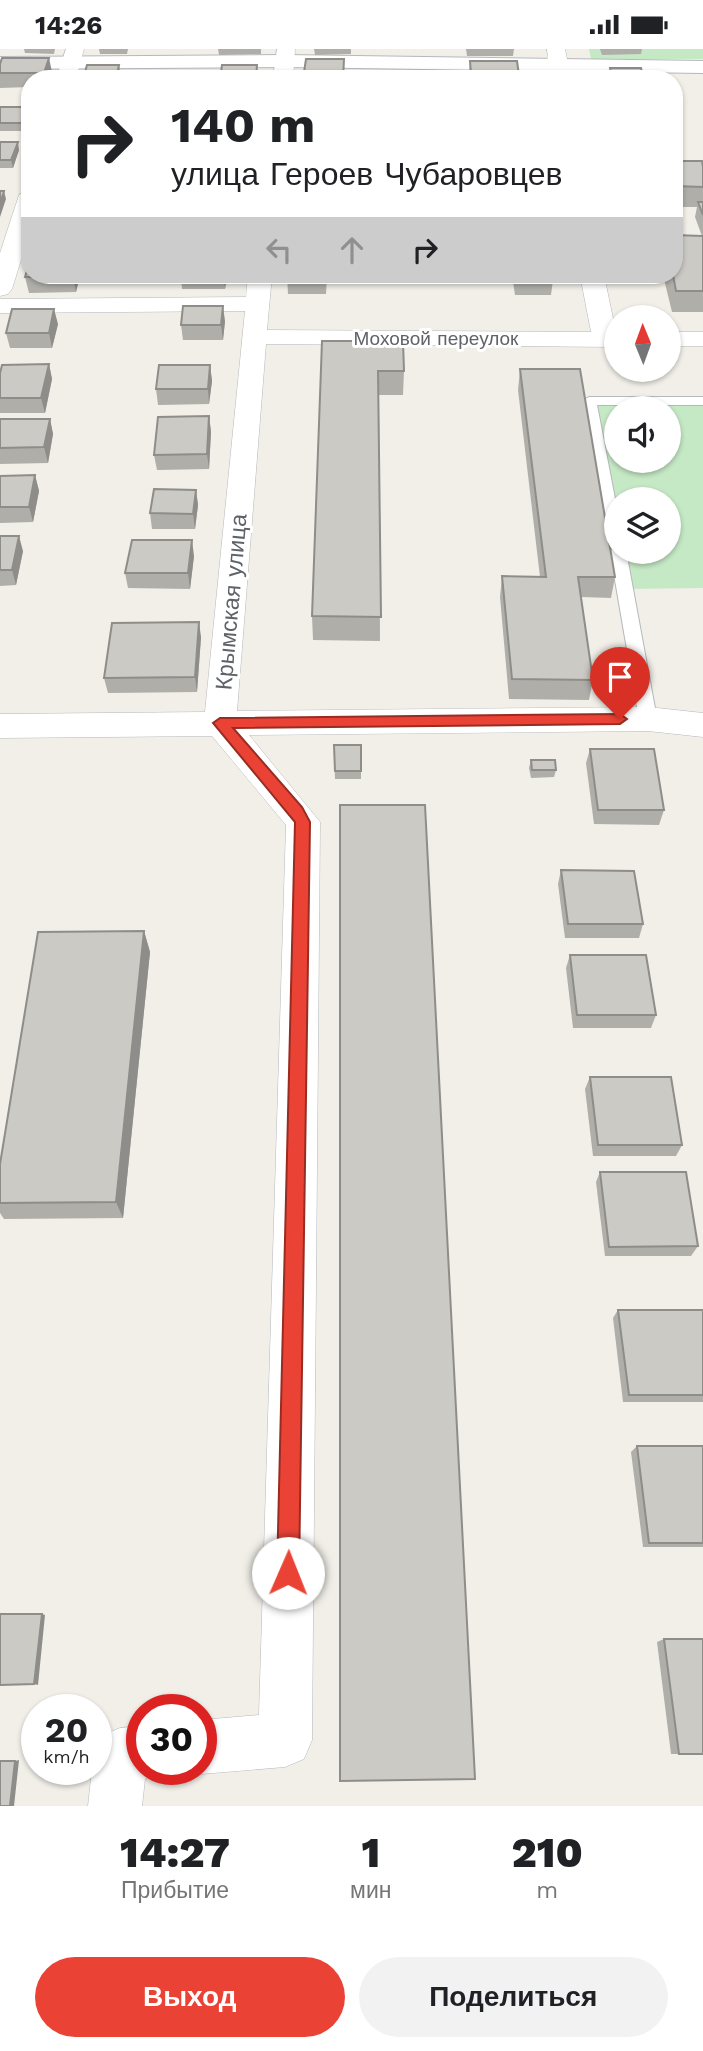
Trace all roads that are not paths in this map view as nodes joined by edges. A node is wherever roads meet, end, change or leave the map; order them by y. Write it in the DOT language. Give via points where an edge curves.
graph roads {
  1 [pos="0,63"];
  2 [pos="285,63"];
  3 [pos="71,64"];
  4 [pos="553,65"];
  5 [pos="703,67"];
  6 [pos="21,223"];
  7 [pos="259,284"];
  8 [pos="595,284"];
  9 [pos="0,289"];
  10 [pos="257,305"];
  11 [pos="0,306"];
  12 [pos="604,316"];
  13 [pos="256,337"];
  14 [pos="681,339"];
  15 [pos="703,339"];
  16 [pos="604,340"];
  17 [pos="703,401"];
  18 [pos="605,487"];
  19 [pos="620,564"];
  20 [pos="648,719"];
  21 [pos="220,723"];
  22 [pos="703,725"];
  23 [pos="0,726"];
  24 [pos="217,1746"];
  25 [pos="126,1754"];
  26 [pos="115,1806"];
  1 -- 3 [label="street"];
  2 -- 3 [label="street"];
  2 -- 4 [label="street"];
  4 -- 5 [label="street"];
  6 -- 9 [label="street"];
  7 -- 10 [label="street, Крымская улица"];
  8 -- 12 [label="street"];
  10 -- 11 [label="street"];
  10 -- 13 [label="street, Крымская улица"];
  13 -- 16 [label="street, Моховой переулок"];
  13 -- 21 [label="street, Крымская улица"];
  14 -- 15 [label="street"];
  17 -- 18 [label="lane" via="589,401"];
  19 -- 20 [label="lane"];
  20 -- 21 [label="street"];
  20 -- 22 [label="street"];
  21 -- 23 [label="street"];
  21 -- 24 [label="street, Крымская улица" via="297,811 303,836 285,1740"];
  25 -- 26 [label="street" via="120,1755"];
}
